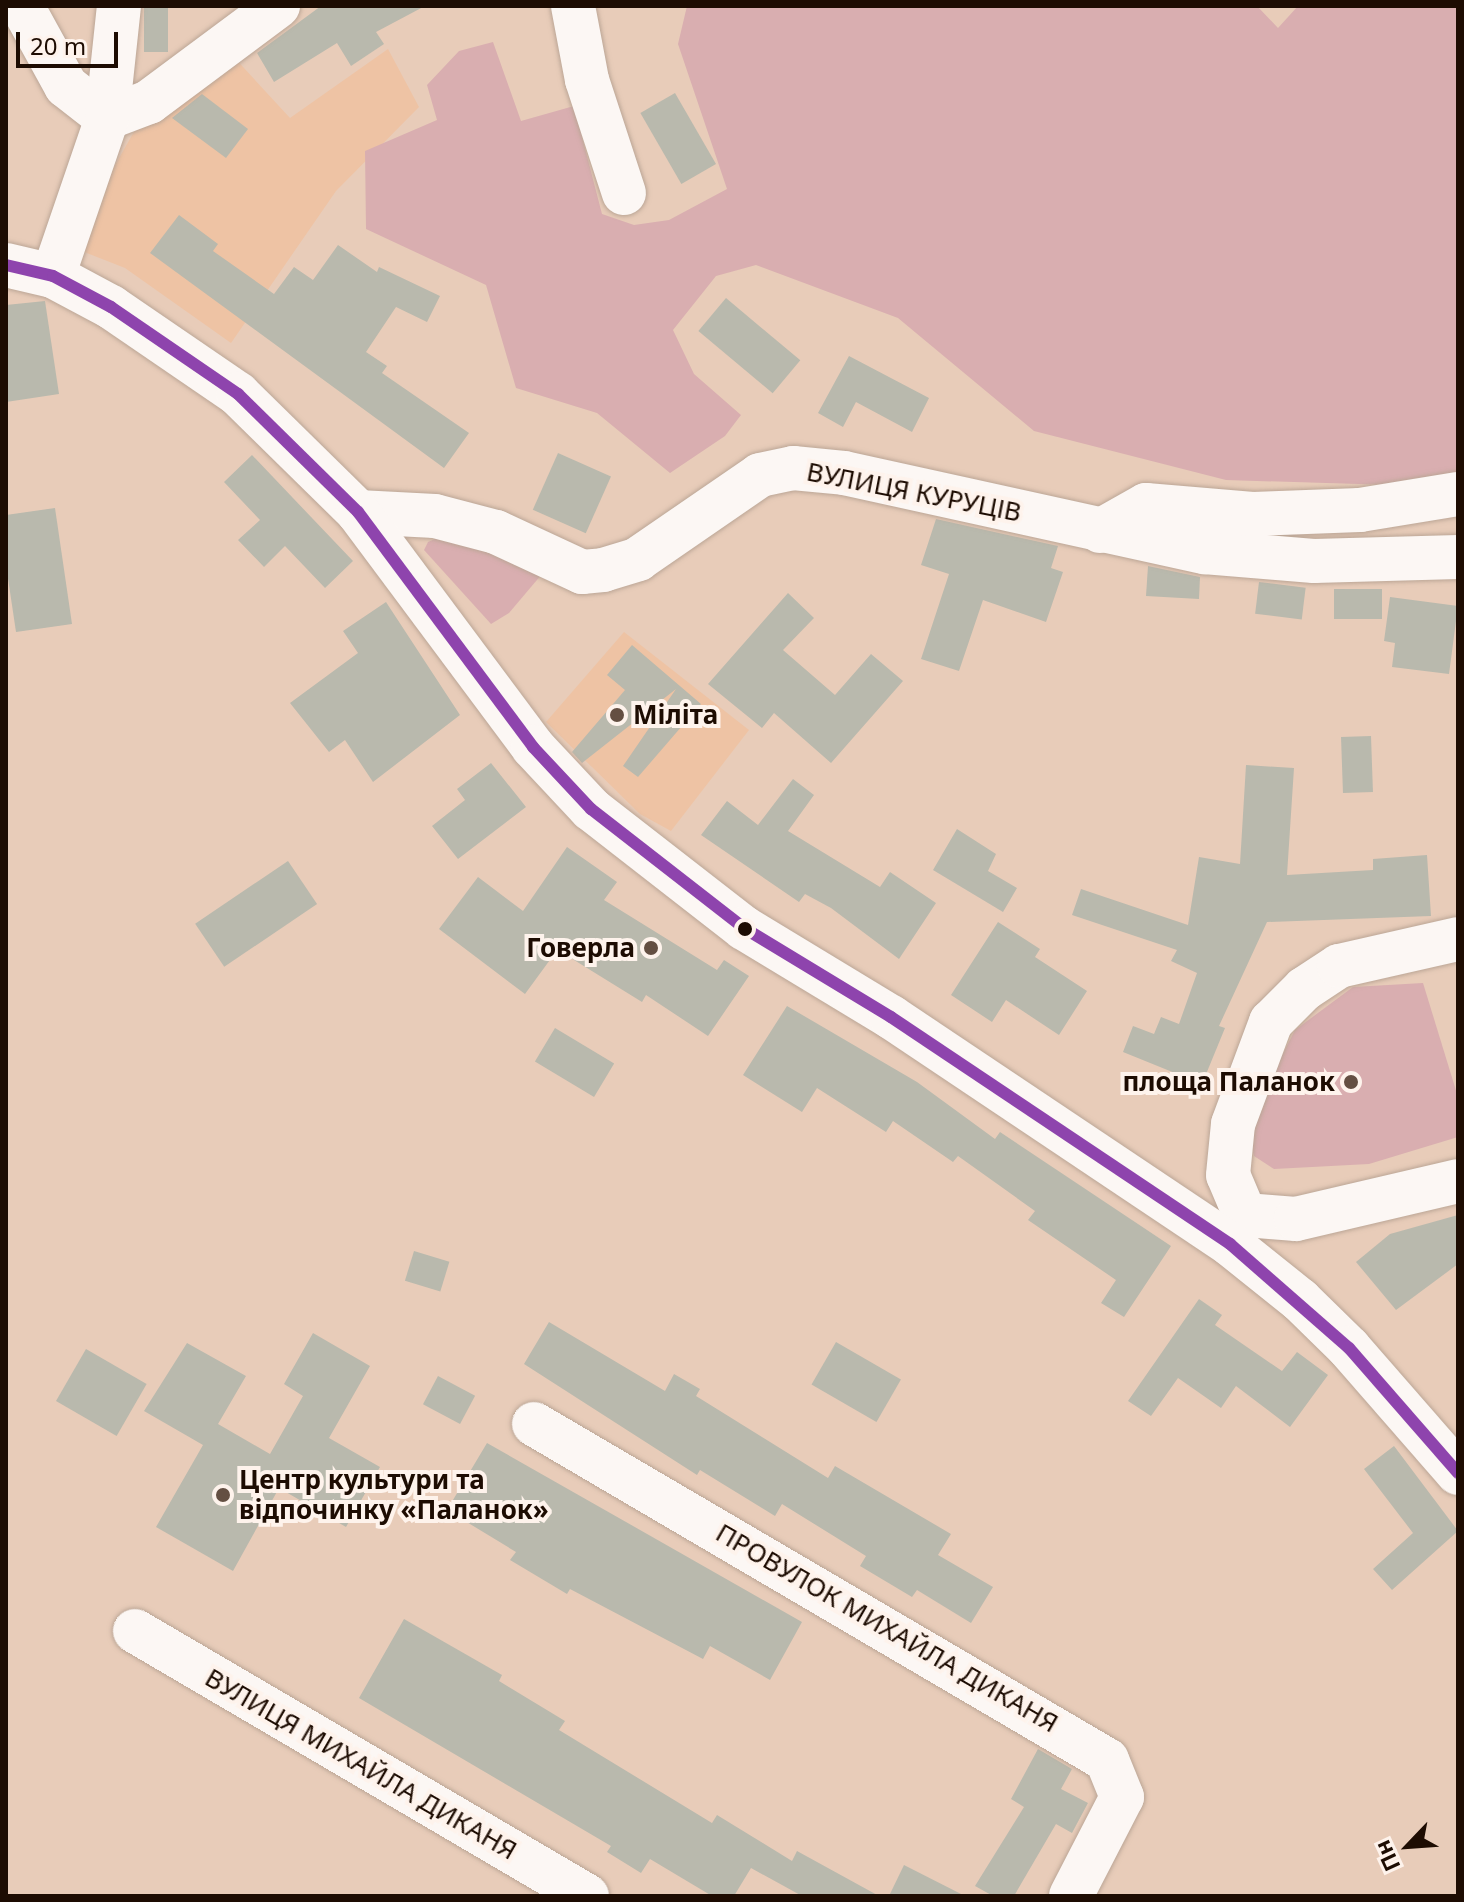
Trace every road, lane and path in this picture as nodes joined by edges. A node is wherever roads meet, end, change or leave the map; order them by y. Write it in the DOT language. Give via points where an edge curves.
graph roads {
  1 [pos="22,6"];
  2 [pos="119,6"];
  3 [pos="278,6"];
  4 [pos="573,6"];
  5 [pos="107,118"];
  6 [pos="624,193"];
  7 [pos="6,265"];
  8 [pos="53,276"];
  9 [pos="1458,494"];
  10 [pos="358,512"];
  11 [pos="1100,531"];
  12 [pos="1458,557"];
  13 [pos="1458,939"];
  14 [pos="1458,1181"];
  15 [pos="1238,1230"];
  16 [pos="534,1424"];
  17 [pos="1458,1473"];
  18 [pos="135,1631"];
  19 [pos="587,1896"];
  20 [pos="1071,1896"];
  1 -- 5 [label="main road" via="66,86"];
  2 -- 5 [label="main road"];
  3 -- 5 [label="main road" via="149,102"];
  4 -- 6 [label="main road" via="587,80"];
  5 -- 8 [label="main road"];
  7 -- 8 [label="main road"];
  8 -- 10 [label="main road" via="111,307 238,394"];
  9 -- 11 [label="main road" via="1360,510 1253,514 1146,505"];
  10 -- 11 [label="main road, ВУЛИЦЯ КУРУЦІВ" via="435,516 496,532 582,572 603,570 638,559 760,475 793,468 844,473"];
  10 -- 15 [label="main road" via="533,747 591,809 744,928"];
  11 -- 12 [label="main road, ВУЛИЦЯ КУРУЦІВ" via="1204,552 1314,561"];
  13 -- 15 [label="main road" via="1339,966 1304,989 1271,1022 1233,1124 1228,1175"];
  14 -- 15 [label="main road"];
  15 -- 17 [label="main road"];
  16 -- 20 [label="main road, ПРОВУЛОК МИХАЙЛА ДИКАНЯ" via="1107,1760 1122,1797"];
  18 -- 19 [label="main road, ВУЛИЦЯ МИХАЙЛА ДИКАНЯ"];
}
